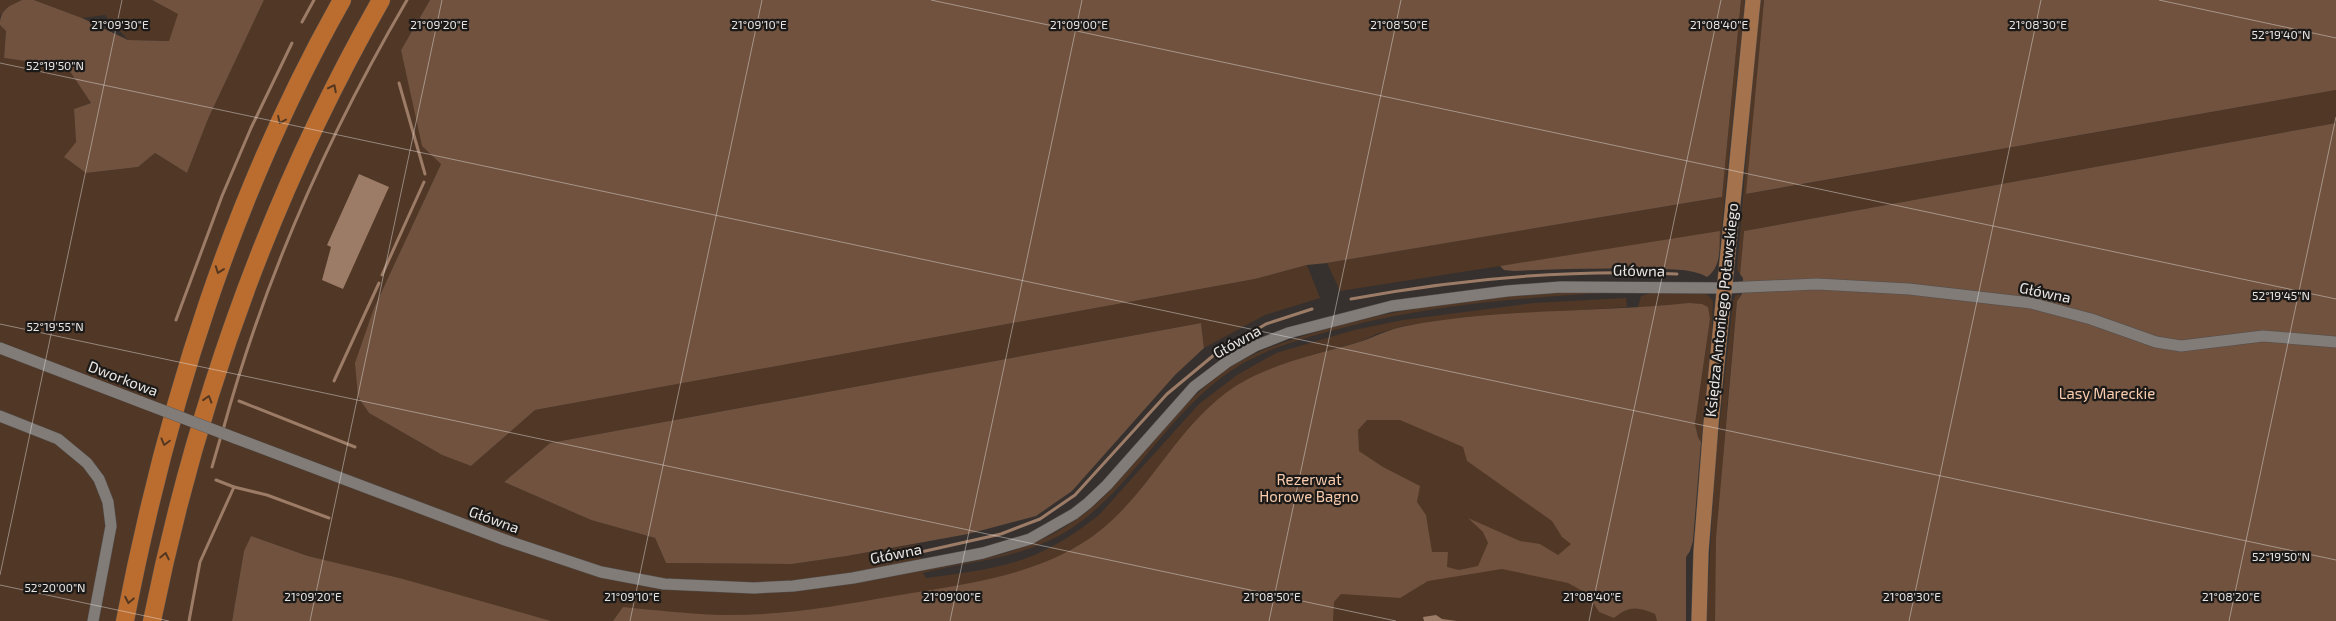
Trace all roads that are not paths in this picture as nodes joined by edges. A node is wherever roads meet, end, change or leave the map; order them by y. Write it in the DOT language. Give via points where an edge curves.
graph roads {
  1 [pos="342,0"];
  2 [pos="381,0"];
  3 [pos="1752,0"];
  4 [pos="1725,288"];
  5 [pos="2336,342"];
  6 [pos="0,348"];
  7 [pos="0,416"];
  8 [pos="235,438"];
  9 [pos="93,621"];
  10 [pos="125,621"];
  11 [pos="152,621"];
  12 [pos="1699,621"];
  1 -- 10 [label="highway, one-way" via="302,76 247,198 204,308 156,477"];
  11 -- 2 [label="highway, one-way" via="167,548 199,428 235,321 276,211 331,93"];
  3 -- 4 [label="main road, Księdza Antoniego Poławskiego"];
  4 -- 5 [label="street, Główna" via="1817,284 1909,289 2031,303 2091,319 2156,342 2181,346 2263,336"];
  4 -- 8 [label="street, Główna" via="1606,286 1507,291 1392,306 1288,332 1254,346 1194,387 1094,498 1047,531 984,553 792,586 691,587 601,572 505,540"];
  4 -- 12 [label="main road, Księdza Antoniego Poławskiego" via="1702,532"];
  6 -- 8 [label="street, Dworkowa, bridge"];
  7 -- 9 [label="street" via="58,439 87,463 99,479 108,502 110,526"];
}
